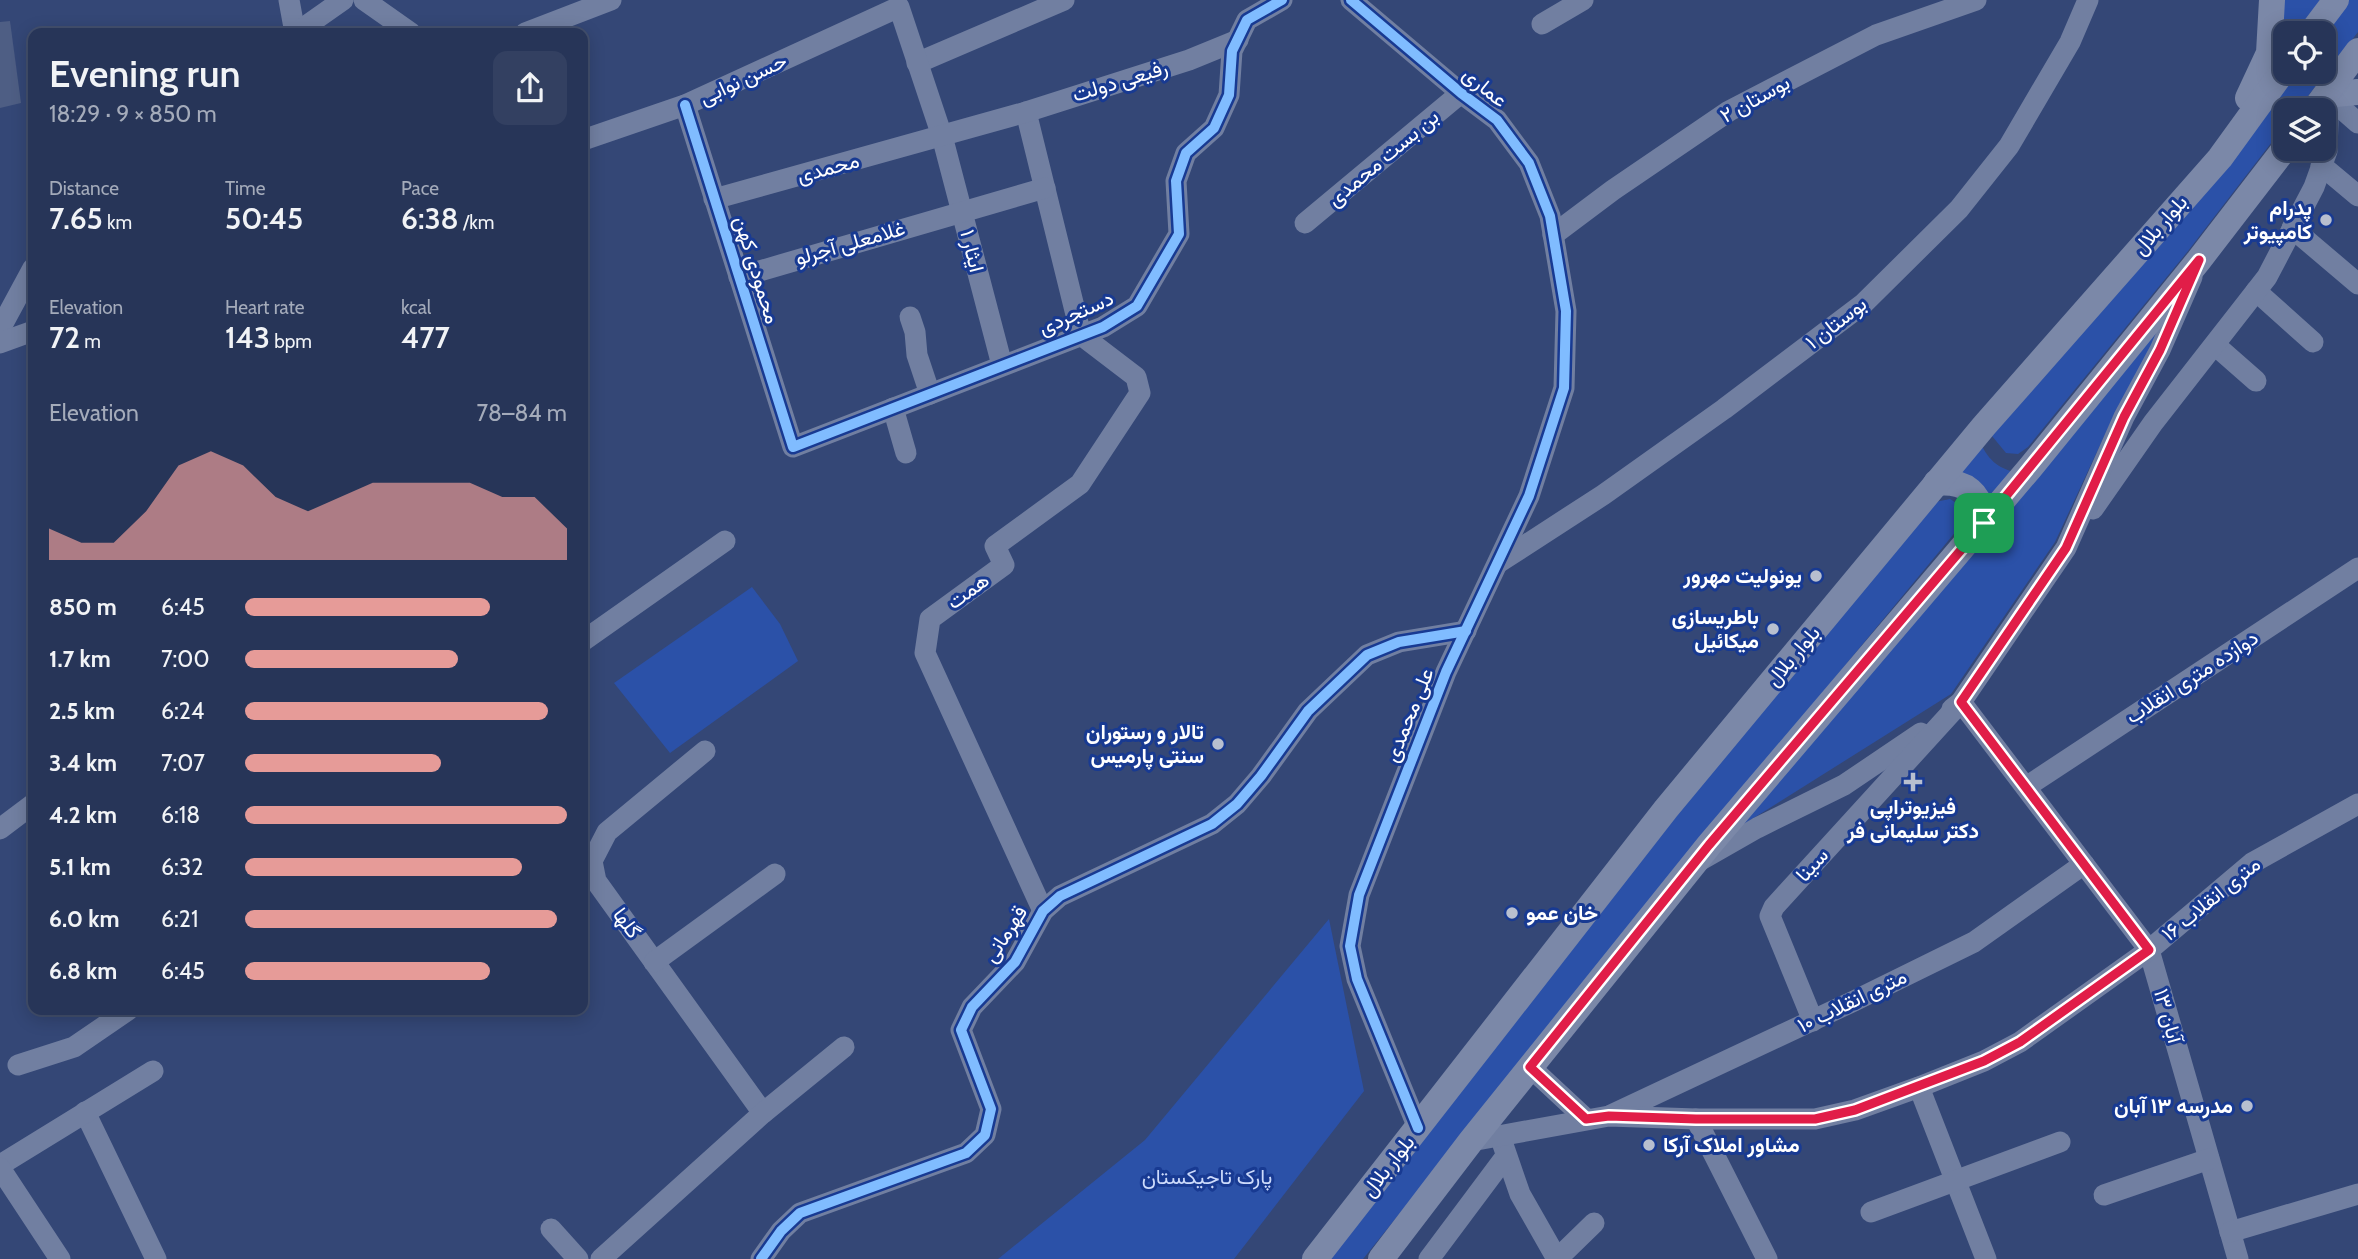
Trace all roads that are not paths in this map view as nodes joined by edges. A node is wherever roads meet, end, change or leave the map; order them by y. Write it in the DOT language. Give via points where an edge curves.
graph roads {
  1 [pos="289,0"];
  2 [pos="343,0"];
  3 [pos="364,0"];
  4 [pos="611,0"];
  5 [pos="1063,0"];
  6 [pos="1282,0"];
  7 [pos="1350,0"];
  8 [pos="1583,0"];
  9 [pos="1976,0"];
  10 [pos="2088,0"];
  11 [pos="2272,0"];
  12 [pos="2336,0"];
  13 [pos="1041,4"];
  14 [pos="899,7"];
  15 [pos="2320,21"];
  16 [pos="1542,24"];
  17 [pos="295,28"];
  18 [pos="303,28"];
  19 [pos="404,28"];
  20 [pos="538,28"];
  21 [pos="1238,40"];
  22 [pos="2358,51"];
  23 [pos="917,63"];
  24 [pos="2274,84"];
  25 [pos="2358,92"];
  26 [pos="1461,93"];
  27 [pos="2324,98"];
  28 [pos="2336,98"];
  29 [pos="685,105"];
  30 [pos="2336,111"];
  31 [pos="1026,112"];
  32 [pos="2358,123"];
  33 [pos="942,136"];
  34 [pos="588,138"];
  35 [pos="2220,158"];
  36 [pos="2275,161"];
  37 [pos="2323,161"];
  38 [pos="2321,165"];
  39 [pos="1045,188"];
  40 [pos="2358,196"];
  41 [pos="714,199"];
  42 [pos="962,210"];
  43 [pos="1305,223"];
  44 [pos="2292,228"];
  45 [pos="1553,235"];
  46 [pos="2199,260"];
  47 [pos="739,276"];
  48 [pos="28,277"];
  49 [pos="2358,284"];
  50 [pos="2256,291"];
  51 [pos="910,317"];
  52 [pos="0,329"];
  53 [pos="28,333"];
  54 [pos="1081,335"];
  55 [pos="2313,342"];
  56 [pos="0,343"];
  57 [pos="2215,345"];
  58 [pos="1002,365"];
  59 [pos="2256,381"];
  60 [pos="930,394"];
  61 [pos="893,408"];
  62 [pos="793,447"];
  63 [pos="906,453"];
  64 [pos="1936,483"];
  65 [pos="1984,523"];
  66 [pos="725,541"];
  67 [pos="2066,548"];
  68 [pos="1498,563"];
  69 [pos="2358,568"];
  70 [pos="1466,631"];
  71 [pos="588,637"];
  72 [pos="1961,702"];
  73 [pos="705,751"];
  74 [pos="2025,787"];
  75 [pos="2358,804"];
  76 [pos="28,808"];
  77 [pos="0,829"];
  78 [pos="2084,864"];
  79 [pos="1693,865"];
  80 [pos="775,874"];
  81 [pos="1043,911"];
  82 [pos="2149,950"];
  83 [pos="654,962"];
  84 [pos="121,1015"];
  85 [pos="1813,1020"];
  86 [pos="844,1047"];
  87 [pos="18,1065"];
  88 [pos="1530,1067"];
  89 [pos="153,1071"];
  90 [pos="1919,1087"];
  91 [pos="85,1112"];
  92 [pos="762,1113"];
  93 [pos="1609,1116"];
  94 [pos="1586,1119"];
  95 [pos="1696,1119"];
  96 [pos="1418,1128"];
  97 [pos="1500,1136"];
  98 [pos="1471,1141"];
  99 [pos="2060,1142"];
  100 [pos="1506,1156"];
  101 [pos="2209,1159"];
  102 [pos="0,1166"];
  103 [pos="1955,1179"];
  104 [pos="2358,1194"];
  105 [pos="2104,1195"];
  106 [pos="1871,1212"];
  107 [pos="1594,1223"];
  108 [pos="551,1229"];
  109 [pos="2231,1232"];
  110 [pos="1759,1256"];
  111 [pos="60,1259"];
  112 [pos="156,1259"];
  113 [pos="578,1259"];
  114 [pos="601,1259"];
  115 [pos="761,1259"];
  116 [pos="1315,1259"];
  117 [pos="1381,1259"];
  118 [pos="1429,1259"];
  119 [pos="1557,1259"];
  120 [pos="1986,1259"];
  121 [pos="2238,1259"];
  1 -- 17 [label="street"];
  2 -- 18 [label="street"];
  3 -- 19 [label="street"];
  4 -- 20 [label="street"];
  5 -- 13 [label="street"];
  6 -- 21 [label="street" via="1247,20"];
  7 -- 26 [label="street, عماری"];
  8 -- 16 [label="street"];
  9 -- 45 [label="street, بوستان ۲" via="1876,35 1729,111"];
  10 -- 68 [label="street, بوستان ۱" via="2070,42 2009,146 1959,209 1863,304 1603,495"];
  11 -- 35 [label="main road" via="2269,53"];
  12 -- 15 [label="main road"];
  13 -- 23 [label="street"];
  14 -- 23 [label="street, ۱ ایثار"];
  14 -- 29 [label="street, حسن نوابی"];
  21 -- 31 [label="street, رفیعی دولت"];
  21 -- 54 [label="street, دستجردی" via="1232,51 1229,94 1214,128 1186,153 1176,181 1179,234 1138,306"];
  22 -- 27 [label="main road"];
  23 -- 33 [label="street, ۱ ایثار"];
  24 -- 35 [label="main road, بلوار بلال"];
  25 -- 28 [label="main road"];
  26 -- 43 [label="street, بن بست محمدی"];
  26 -- 45 [label="street, عماری" via="1497,120 1529,163"];
  29 -- 34 [label="street, حسن نوابی"];
  29 -- 41 [label="street, محمودی کهن"];
  30 -- 32 [label="street"];
  31 -- 33 [label="street, رفیعی دولت"];
  31 -- 39 [label="street"];
  33 -- 41 [label="street, محمدی"];
  33 -- 42 [label="street, ۱ ایثار"];
  35 -- 64 [label="main road, بلوار بلال"];
  36 -- 46 [label="main road"];
  37 -- 38 [label="street"];
  38 -- 40 [label="street"];
  38 -- 44 [label="street"];
  39 -- 42 [label="street, غلامعلی آجرلو"];
  39 -- 54 [label="street"];
  41 -- 47 [label="street, محمودی کهن"];
  42 -- 47 [label="street, غلامعلی آجرلو"];
  42 -- 58 [label="street, ۱ ایثار"];
  44 -- 49 [label="street"];
  44 -- 50 [label="street"];
  45 -- 68 [label="street, علی محمدی" via="1566,311 1564,387 1529,496"];
  46 -- 65 [label="main road"];
  46 -- 67 [label="street"];
  47 -- 62 [label="street, محمودی کهن"];
  48 -- 52 [label="street"];
  50 -- 55 [label="street"];
  50 -- 57 [label="street"];
  51 -- 60 [label="street"];
  53 -- 56 [label="street"];
  54 -- 58 [label="street, دستجردی"];
  54 -- 81 [label="street, همت" via="1136,377 1140,393 1080,484 995,546 1004,565 930,619 925,653"];
  57 -- 59 [label="street"];
  57 -- 67 [label="street" via="2153,423"];
  58 -- 60 [label="street, دستجردی"];
  60 -- 61 [label="street, دستجردی"];
  61 -- 62 [label="street, دستجردی"];
  61 -- 63 [label="street"];
  64 -- 65 [label="main road" via="1964,486 1976,496"];
  64 -- 96 [label="main road, بلوار بلال" via="1666,809"];
  65 -- 79 [label="main road"];
  66 -- 71 [label="street"];
  67 -- 72 [label="street"];
  68 -- 70 [label="street, علی محمدی"];
  69 -- 74 [label="street, دوازده متری انقلاب"];
  70 -- 81 [label="street, قهرمانی" via="1399,642 1367,655 1308,711 1261,776 1212,824 1060,896"];
  70 -- 96 [label="street, علی محمدی" via="1359,895 1350,946 1357,979"];
  72 -- 74 [label="street, ۱۳ آبان"];
  72 -- 79 [label="street" via="1843,785"];
  72 -- 85 [label="street, سینا" via="1774,907 1770,916"];
  73 -- 83 [label="street, گلها" via="607,831 592,861 596,881"];
  74 -- 78 [label="street, ۱۳ آبان"];
  75 -- 82 [label="street, ۱۶ متری انقلاب" via="2252,863"];
  76 -- 77 [label="street"];
  78 -- 82 [label="street, ۱۳ آبان"];
  78 -- 85 [label="street, ۱۰ متری انقلاب" via="1974,942"];
  79 -- 88 [label="main road"];
  80 -- 83 [label="street"];
  81 -- 115 [label="street, قهرمانی" via="1015,962 972,1007 961,1030 991,1109 985,1135 966,1153 800,1213"];
  82 -- 90 [label="street, ۱۶ متری انقلاب" via="2020,1042"];
  82 -- 101 [label="street, ۱۳ آبان"];
  83 -- 92 [label="street, گلها"];
  84 -- 87 [label="street" via="74,1047"];
  85 -- 93 [label="street, ۱۰ متری انقلاب"];
  86 -- 92 [label="street"];
  88 -- 94 [label="street"];
  88 -- 98 [label="main road"];
  89 -- 91 [label="street"];
  90 -- 95 [label="street, ۱۶ متری انقلاب" via="1815,1119"];
  90 -- 103 [label="street"];
  91 -- 102 [label="street"];
  91 -- 112 [label="street"];
  92 -- 114 [label="street"];
  93 -- 94 [label="street, ۱۶ متری انقلاب"];
  93 -- 95 [label="street, ۱۶ متری انقلاب"];
  94 -- 97 [label="street, ۱۶ متری انقلاب"];
  95 -- 110 [label="street"];
  96 -- 116 [label="main road, بلوار بلال"];
  97 -- 98 [label="street, ۱۶ متری انقلاب"];
  97 -- 100 [label="street"];
  98 -- 117 [label="main road"];
  99 -- 103 [label="street"];
  100 -- 118 [label="street"];
  100 -- 119 [label="street" via="1520,1194"];
  101 -- 105 [label="street"];
  101 -- 109 [label="street, ۱۳ آبان"];
  102 -- 111 [label="street"];
  103 -- 106 [label="street"];
  103 -- 120 [label="street"];
  104 -- 109 [label="street"];
  107 -- 119 [label="street"];
  108 -- 113 [label="street"];
  109 -- 121 [label="street, ۱۳ آبان"];
}
